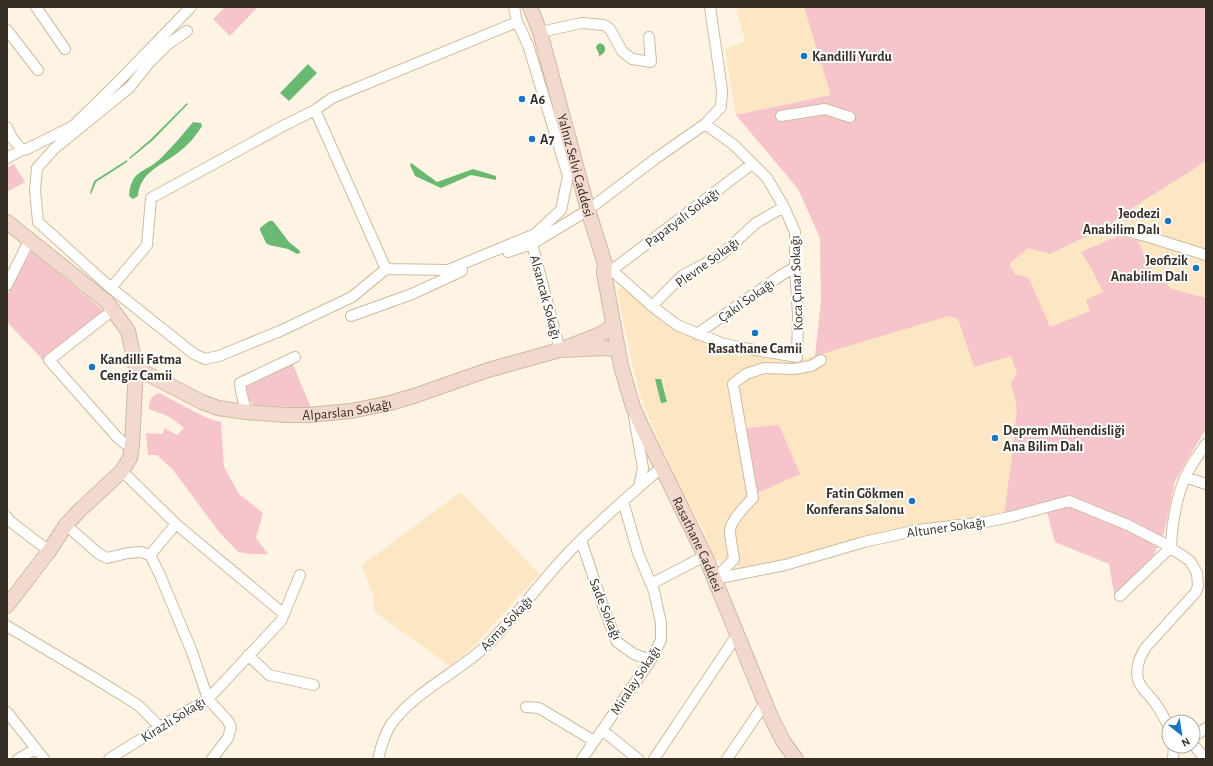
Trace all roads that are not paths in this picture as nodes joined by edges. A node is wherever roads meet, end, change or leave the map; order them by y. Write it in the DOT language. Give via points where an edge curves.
graph roads {
  1 [pos="36,7"];
  2 [pos="191,7"];
  3 [pos="514,7"];
  4 [pos="530,7"];
  5 [pos="710,7"];
  6 [pos="517,22"];
  7 [pos="7,30"];
  8 [pos="187,31"];
  9 [pos="540,32"];
  10 [pos="649,37"];
  11 [pos="65,49"];
  12 [pos="38,70"];
  13 [pos="315,110"];
  14 [pos="781,116"];
  15 [pos="850,117"];
  16 [pos="706,124"];
  17 [pos="7,127"];
  18 [pos="22,150"];
  19 [pos="7,158"];
  20 [pos="752,164"];
  21 [pos="784,207"];
  22 [pos="588,210"];
  23 [pos="7,222"];
  24 [pos="1114,228"];
  25 [pos="30,240"];
  26 [pos="532,244"];
  27 [pos="1206,255"];
  28 [pos="608,267"];
  29 [pos="795,267"];
  30 [pos="386,269"];
  31 [pos="7,285"];
  32 [pos="111,288"];
  33 [pos="652,306"];
  34 [pos="113,310"];
  35 [pos="351,316"];
  36 [pos="614,325"];
  37 [pos="697,334"];
  38 [pos="618,349"];
  39 [pos="560,350"];
  40 [pos="295,357"];
  41 [pos="821,360"];
  42 [pos="136,368"];
  43 [pos="633,407"];
  44 [pos="246,412"];
  45 [pos="1206,444"];
  46 [pos="132,445"];
  47 [pos="662,467"];
  48 [pos="122,471"];
  49 [pos="1185,477"];
  50 [pos="1206,484"];
  51 [pos="639,487"];
  52 [pos="623,501"];
  53 [pos="7,517"];
  54 [pos="176,524"];
  55 [pos="66,525"];
  56 [pos="581,540"];
  57 [pos="1171,547"];
  58 [pos="49,551"];
  59 [pos="150,555"];
  60 [pos="705,556"];
  61 [pos="300,576"];
  62 [pos="715,580"];
  63 [pos="651,584"];
  64 [pos="1120,596"];
  65 [pos="7,606"];
  66 [pos="284,614"];
  67 [pos="7,626"];
  68 [pos="737,635"];
  69 [pos="248,655"];
  70 [pos="651,660"];
  71 [pos="314,685"];
  72 [pos="208,699"];
  73 [pos="765,703"];
  74 [pos="526,707"];
  75 [pos="7,712"];
  76 [pos="1162,714"];
  77 [pos="160,727"];
  78 [pos="602,730"];
  79 [pos="594,741"];
  80 [pos="36,748"];
  81 [pos="18,759"];
  82 [pos="44,759"];
  83 [pos="109,759"];
  84 [pos="212,759"];
  85 [pos="378,759"];
  86 [pos="582,759"];
  87 [pos="638,759"];
  88 [pos="654,759"];
  89 [pos="727,759"];
  90 [pos="796,759"];
  1 -- 11 [label="street"];
  2 -- 18 [label="street" via="73,126"];
  3 -- 6 [label="street"];
  4 -- 9 [label="street, Yalnız Selvi Caddesi"];
  5 -- 16 [label="street" via="722,90 721,107"];
  6 -- 13 [label="street" via="332,98"];
  6 -- 30 [label="street" via="528,45 568,176 561,210 536,234 448,270"];
  7 -- 12 [label="street"];
  8 -- 32 [label="street" via="168,44 130,87 55,148 37,168 35,190 38,222"];
  9 -- 10 [label="street" via="582,23 604,25 610,29 622,51 632,59 651,62"];
  9 -- 22 [label="street, Yalnız Selvi Caddesi"];
  13 -- 30 [label="street"];
  13 -- 32 [label="street" via="151,198 147,245"];
  14 -- 15 [label="street" via="825,109"];
  16 -- 20 [label="street, Koca Çınar Sokağı" via="734,145"];
  16 -- 22 [label="street"];
  17 -- 18 [label="street"];
  18 -- 19 [label="street"];
  20 -- 21 [label="street, Koca Çınar Sokağı" via="767,178"];
  20 -- 28 [label="street, Papatyalı Sokağı"];
  21 -- 29 [label="street, Koca Çınar Sokağı" via="795,232"];
  21 -- 33 [label="street, Plevne Sokağı" via="756,223 721,255 682,276"];
  22 -- 26 [label="street"];
  22 -- 28 [label="street, Yalnız Selvi Caddesi"];
  23 -- 25 [label="street"];
  24 -- 27 [label="street"];
  25 -- 31 [label="street"];
  25 -- 34 [label="street" via="107,302"];
  26 -- 35 [label="street" via="480,262 412,294"];
  26 -- 39 [label="street, Alsancak Sokağı"];
  28 -- 33 [label="street"];
  28 -- 36 [label="street, Yalnız Selvi Caddesi" via="604,273"];
  29 -- 37 [label="street, Çakıl Sokağı"];
  29 -- 37 [label="street, Koca Çınar Sokağı" via="797,357 721,343"];
  30 -- 32 [label="street" via="352,297 280,331 205,359 194,354"];
  33 -- 37 [label="street" via="677,324"];
  34 -- 42 [label="street" via="128,331"];
  34 -- 46 [label="street" via="49,360 111,432 120,440"];
  36 -- 38 [label="street, Rasathane Caddesi"];
  36 -- 39 [label="street, Alparslan Sokağı" via="601,334"];
  38 -- 39 [label="street, Alparslan Sokağı"];
  38 -- 43 [label="street, Rasathane Caddesi"];
  39 -- 44 [label="street, Alparslan Sokağı" via="488,370 414,396 361,409 308,415"];
  40 -- 44 [label="street" via="240,383"];
  41 -- 62 [label="street" via="811,366 794,369 764,368 746,374 733,384 753,498 745,505 730,529 734,559"];
  42 -- 44 [label="street, Alparslan Sokağı" via="211,406"];
  42 -- 46 [label="street"];
  43 -- 47 [label="street, Rasathane Caddesi"];
  43 -- 51 [label="street" via="643,468"];
  45 -- 49 [label="street"];
  46 -- 48 [label="street" via="130,458"];
  47 -- 51 [label="street, Asma Sokağı"];
  47 -- 60 [label="street, Rasathane Caddesi"];
  48 -- 54 [label="street"];
  48 -- 55 [label="street"];
  49 -- 50 [label="street"];
  49 -- 57 [label="street" via="1177,502"];
  51 -- 52 [label="street, Asma Sokağı"];
  52 -- 56 [label="street, Asma Sokağı"];
  52 -- 63 [label="street, Miralay Sokağı" via="638,553"];
  53 -- 58 [label="street"];
  54 -- 59 [label="street"];
  54 -- 66 [label="street"];
  55 -- 58 [label="street"];
  55 -- 59 [label="street" via="99,554 108,558 141,552"];
  56 -- 70 [label="street, Sade Sokağı" via="617,642 634,654"];
  56 -- 85 [label="street, Asma Sokağı" via="491,641 417,698 398,716 385,736"];
  57 -- 62 [label="street, Altuner Sokağı" via="1128,525 1069,501 986,522 918,530 864,542 785,565"];
  57 -- 64 [label="street"];
  57 -- 76 [label="street, Altuner Sokağı" via="1190,561 1197,573 1198,586 1193,597 1142,653 1138,665 1140,685"];
  58 -- 65 [label="street"];
  59 -- 72 [label="street" via="192,652"];
  60 -- 62 [label="street, Rasathane Caddesi"];
  60 -- 63 [label="street"];
  61 -- 66 [label="street, Kirazlı Sokağı"];
  62 -- 68 [label="street, Rasathane Caddesi"];
  63 -- 70 [label="street, Miralay Sokağı" via="661,623 662,640"];
  66 -- 69 [label="street, Kirazlı Sokağı"];
  67 -- 77 [label="street" via="138,705"];
  68 -- 73 [label="street, Rasathane Caddesi"];
  68 -- 88 [label="street"];
  69 -- 71 [label="street" via="269,675"];
  69 -- 72 [label="street, Kirazlı Sokağı"];
  70 -- 78 [label="street, Miralay Sokağı"];
  72 -- 77 [label="street, Kirazlı Sokağı"];
  72 -- 84 [label="street" via="231,726 228,738"];
  73 -- 89 [label="street"];
  73 -- 90 [label="street, Rasathane Caddesi" via="783,741"];
  74 -- 79 [label="street" via="539,708"];
  75 -- 80 [label="street"];
  77 -- 83 [label="street, Kirazlı Sokağı"];
  78 -- 79 [label="street, Miralay Sokağı"];
  78 -- 87 [label="street"];
  79 -- 86 [label="street, Miralay Sokağı"];
  80 -- 81 [label="street"];
  80 -- 82 [label="street"];
}
